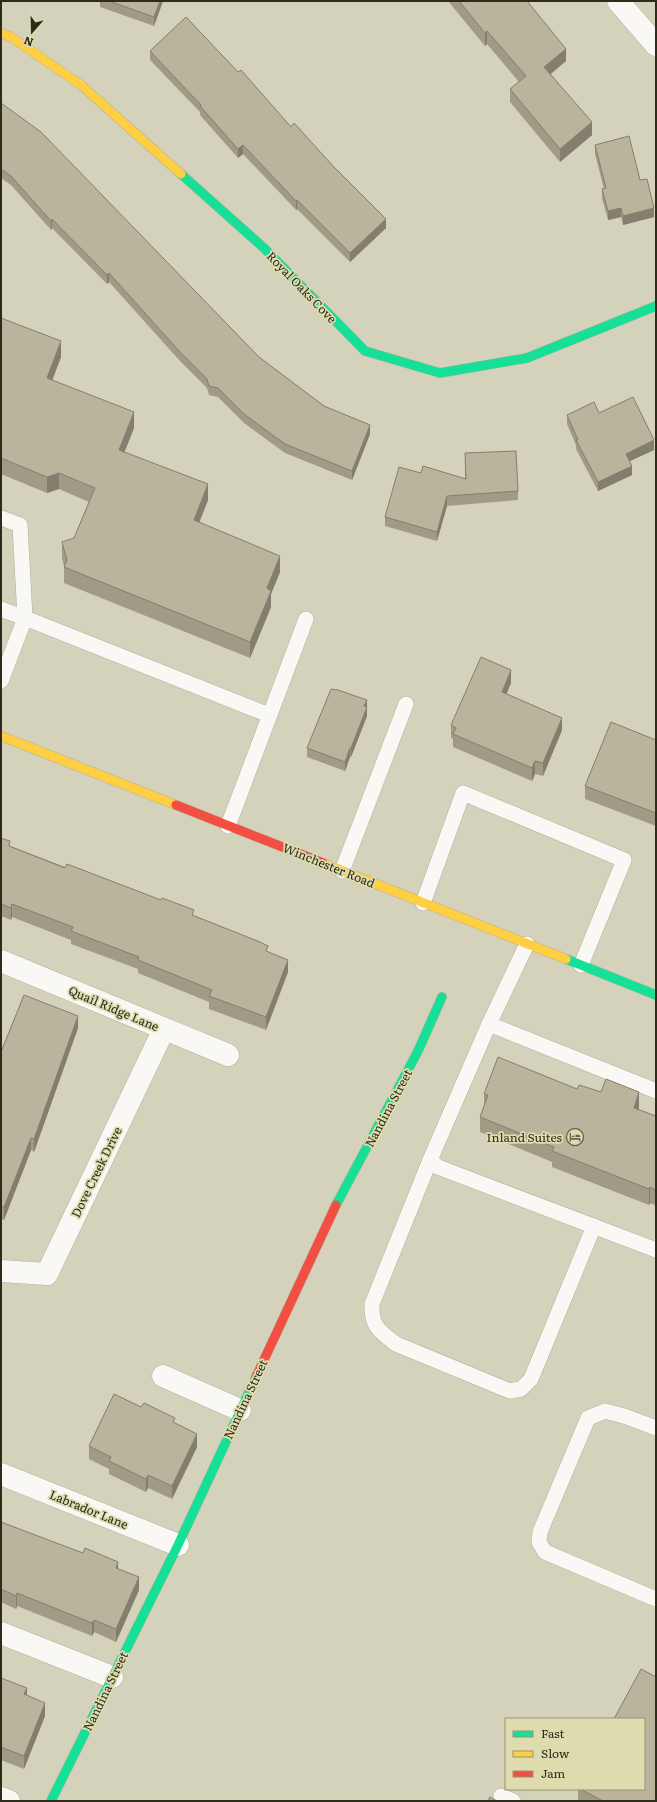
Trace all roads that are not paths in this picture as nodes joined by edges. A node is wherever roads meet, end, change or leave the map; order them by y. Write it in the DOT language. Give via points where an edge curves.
graph roads {
  1 [pos="618,1"];
  2 [pos="1,33"];
  3 [pos="656,45"];
  4 [pos="656,306"];
  5 [pos="1,518"];
  6 [pos="1,609"];
  7 [pos="25,618"];
  8 [pos="306,619"];
  9 [pos="1,681"];
  10 [pos="406,704"];
  11 [pos="269,716"];
  12 [pos="1,736"];
  13 [pos="228,826"];
  14 [pos="342,871"];
  15 [pos="423,903"];
  16 [pos="527,944"];
  17 [pos="1,961"];
  18 [pos="582,965"];
  19 [pos="656,994"];
  20 [pos="442,997"];
  21 [pos="488,1024"];
  22 [pos="164,1029"];
  23 [pos="228,1055"];
  24 [pos="656,1091"];
  25 [pos="430,1160"];
  26 [pos="594,1226"];
  27 [pos="656,1250"];
  28 [pos="1,1271"];
  29 [pos="164,1376"];
  30 [pos="240,1410"];
  31 [pos="656,1428"];
  32 [pos="1,1474"];
  33 [pos="178,1544"];
  34 [pos="656,1599"];
  35 [pos="1,1633"];
  36 [pos="112,1677"];
  37 [pos="1,1798"];
  38 [pos="8,1801"];
  39 [pos="50,1801"];
  1 -- 3 [label="street"];
  2 -- 4 [label="street, Royal Oaks Cove" via="81,85 264,248 365,352 440,372 527,358"];
  5 -- 7 [label="lane" via="20,525"];
  6 -- 7 [label="lane"];
  7 -- 9 [label="lane"];
  7 -- 11 [label="lane"];
  8 -- 11 [label="lane"];
  10 -- 14 [label="lane"];
  11 -- 13 [label="lane"];
  12 -- 13 [label="street, Winchester Road"];
  13 -- 14 [label="street, Winchester Road"];
  14 -- 15 [label="street, Winchester Road"];
  15 -- 16 [label="street, Winchester Road"];
  15 -- 18 [label="lane" via="463,793 624,860"];
  16 -- 18 [label="street, Winchester Road"];
  16 -- 21 [label="lane"];
  17 -- 22 [label="street, Quail Ridge Lane"];
  18 -- 19 [label="street, Winchester Road"];
  20 -- 30 [label="street, Nandina Street" via="418,1051 343,1191"];
  21 -- 24 [label="lane"];
  21 -- 25 [label="lane"];
  22 -- 23 [label="street, Quail Ridge Lane"];
  22 -- 28 [label="street, Dove Creek Drive" via="47,1274"];
  25 -- 26 [label="lane" via="438,1167"];
  25 -- 26 [label="lane" via="372,1304 371,1317 380,1331 396,1344 510,1391 521,1389 531,1379"];
  26 -- 27 [label="lane"];
  29 -- 30 [label="street"];
  30 -- 33 [label="street, Nandina Street"];
  31 -- 34 [label="lane" via="605,1411 588,1418 540,1532 539,1542 545,1552"];
  32 -- 33 [label="street, Labrador Lane"];
  33 -- 36 [label="street, Nandina Street"];
  35 -- 36 [label="street"];
  36 -- 39 [label="street, Nandina Street"];
  37 -- 38 [label="street"];
}
